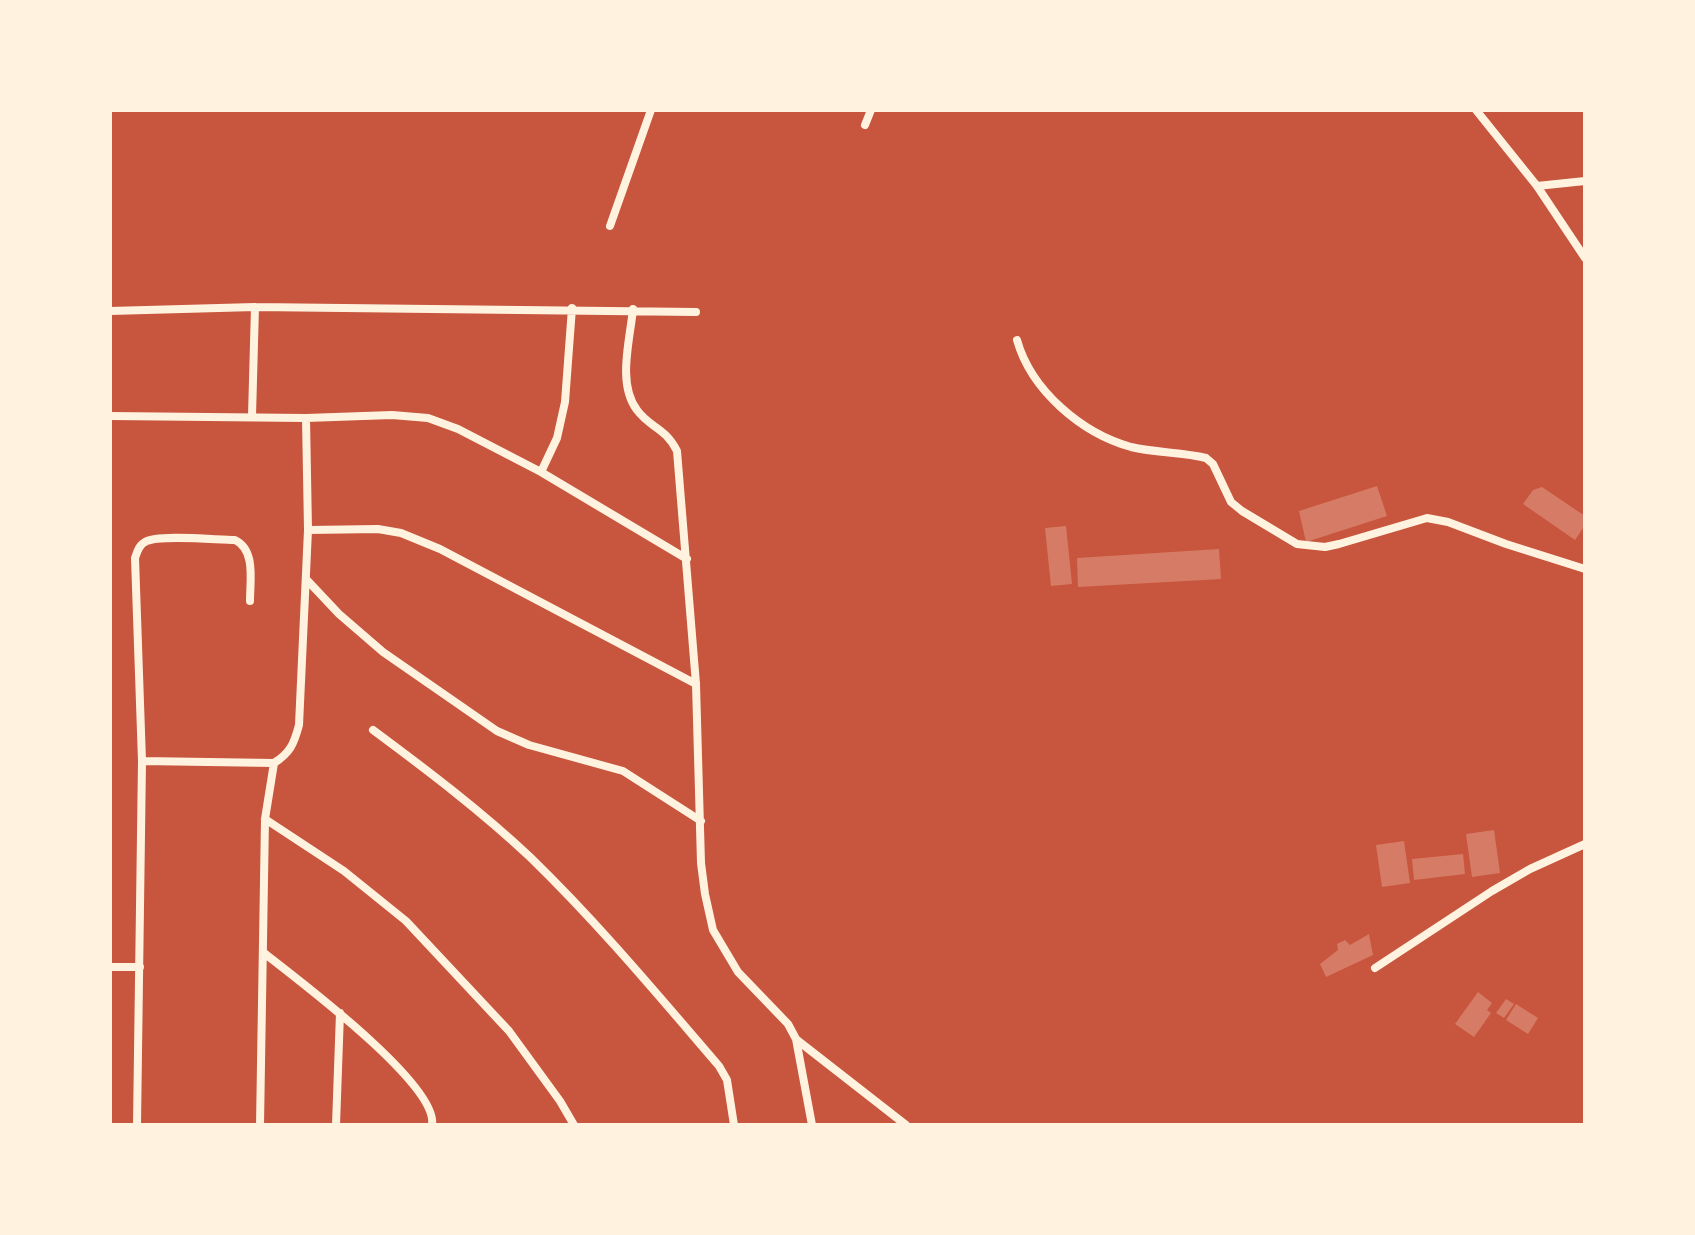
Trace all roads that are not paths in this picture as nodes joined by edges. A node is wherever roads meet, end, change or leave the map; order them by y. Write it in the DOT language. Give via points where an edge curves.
graph roads {
  1 [pos="651,110"];
  2 [pos="871,110"];
  3 [pos="1476,110"];
  4 [pos="865,125"];
  5 [pos="1585,181"];
  6 [pos="1537,186"];
  7 [pos="610,226"];
  8 [pos="1585,258"];
  9 [pos="255,307"];
  10 [pos="572,308"];
  11 [pos="633,309"];
  12 [pos="110,311"];
  13 [pos="696,312"];
  14 [pos="1017,340"];
  15 [pos="110,416"];
  16 [pos="252,416"];
  17 [pos="306,418"];
  18 [pos="541,472"];
  19 [pos="308,530"];
  20 [pos="687,559"];
  21 [pos="1585,569"];
  22 [pos="306,579"];
  23 [pos="250,601"];
  24 [pos="696,684"];
  25 [pos="373,730"];
  26 [pos="142,761"];
  27 [pos="274,763"];
  28 [pos="265,819"];
  29 [pos="701,821"];
  30 [pos="1585,844"];
  31 [pos="264,953"];
  32 [pos="110,967"];
  33 [pos="140,967"];
  34 [pos="1375,968"];
  35 [pos="340,1013"];
  36 [pos="796,1039"];
  37 [pos="137,1125"];
  38 [pos="260,1125"];
  39 [pos="336,1125"];
  40 [pos="432,1125"];
  41 [pos="574,1125"];
  42 [pos="734,1125"];
  43 [pos="812,1125"];
  44 [pos="906,1125"];
  1 -- 7 [label="street"];
  2 -- 4 [label="street"];
  3 -- 6 [label="street"];
  5 -- 6 [label="street"];
  6 -- 8 [label="street"];
  9 -- 10 [label="street"];
  9 -- 12 [label="street"];
  9 -- 16 [label="street"];
  10 -- 11 [label="street"];
  10 -- 18 [label="street" via="565,402 557,438"];
  11 -- 13 [label="street"];
  11 -- 20 [label="street" via="629,396 638,412 670,436 677,451"];
  14 -- 21 [label="street" via="1042,389 1099,435 1132,447 1206,458 1231,502 1297,544 1339,544 1427,518"];
  15 -- 16 [label="street"];
  16 -- 17 [label="street"];
  17 -- 18 [label="street" via="428,418"];
  17 -- 19 [label="street"];
  18 -- 20 [label="street"];
  19 -- 22 [label="street"];
  19 -- 24 [label="street" via="401,533"];
  20 -- 24 [label="street"];
  22 -- 27 [label="street" via="299,725 288,755"];
  22 -- 29 [label="street" via="383,652 497,731 623,771"];
  23 -- 26 [label="street" via="250,567 242,543 158,539 138,548"];
  24 -- 29 [label="street"];
  25 -- 42 [label="street" via="517,846 602,931 719,1066 727,1080"];
  26 -- 27 [label="street"];
  26 -- 33 [label="street"];
  27 -- 28 [label="street"];
  28 -- 31 [label="street"];
  28 -- 41 [label="street" via="344,871 406,921 509,1031"];
  29 -- 36 [label="street" via="701,863 713,930 738,972"];
  30 -- 34 [label="street" via="1492,891"];
  31 -- 35 [label="street"];
  31 -- 38 [label="street"];
  32 -- 33 [label="street"];
  33 -- 37 [label="street"];
  35 -- 39 [label="street"];
  35 -- 40 [label="street" via="398,1067 432,1109"];
  36 -- 43 [label="street"];
  36 -- 44 [label="street"];
}
